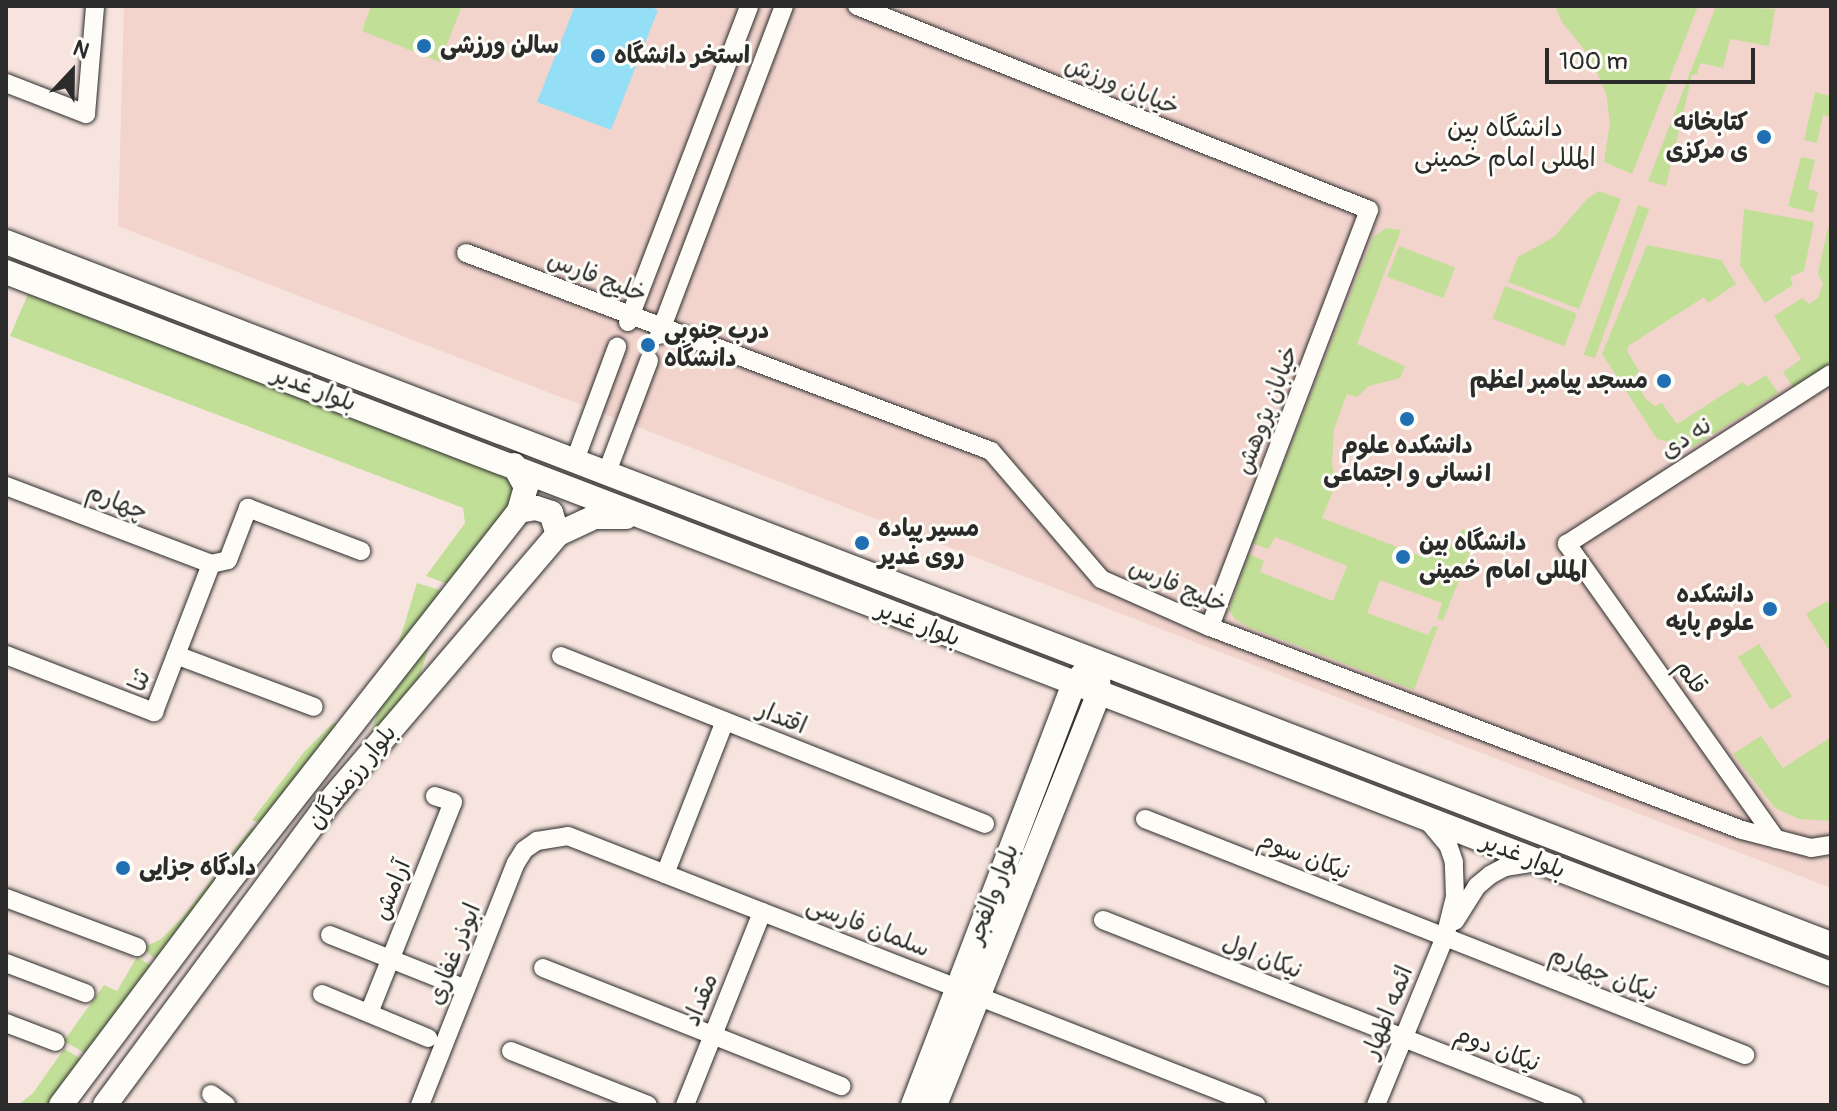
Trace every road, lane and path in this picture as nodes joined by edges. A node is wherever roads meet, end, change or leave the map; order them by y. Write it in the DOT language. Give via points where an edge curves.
graph roads {
  1 [pos="95,6"];
  2 [pos="749,6"];
  3 [pos="784,6"];
  4 [pos="857,6"];
  5 [pos="6,83"];
  6 [pos="1369,210"];
  7 [pos="6,242"];
  8 [pos="466,253"];
  9 [pos="6,272"];
  10 [pos="122,287"];
  11 [pos="113,313"];
  12 [pos="629,319"];
  13 [pos="660,332"];
  14 [pos="617,347"];
  15 [pos="649,361"];
  16 [pos="1831,374"];
  17 [pos="575,460"];
  18 [pos="514,465"];
  19 [pos="607,472"];
  20 [pos="6,486"];
  21 [pos="519,511"];
  22 [pos="644,519"];
  23 [pos="558,534"];
  24 [pos="1567,544"];
  25 [pos="361,551"];
  26 [pos="211,564"];
  27 [pos="1210,627"];
  28 [pos="6,655"];
  29 [pos="176,655"];
  30 [pos="561,656"];
  31 [pos="1096,660"];
  32 [pos="1074,683"];
  33 [pos="1099,692"];
  34 [pos="314,707"];
  35 [pos="725,721"];
  36 [pos="435,796"];
  37 [pos="1425,818"];
  38 [pos="1145,819"];
  39 [pos="985,824"];
  40 [pos="551,837"];
  41 [pos="1776,839"];
  42 [pos="1831,845"];
  43 [pos="1538,862"];
  44 [pos="665,874"];
  45 [pos="6,898"];
  46 [pos="762,912"];
  47 [pos="1103,920"];
  48 [pos="330,935"];
  49 [pos="1445,937"];
  50 [pos="1831,944"];
  51 [pos="137,947"];
  52 [pos="391,959"];
  53 [pos="6,963"];
  54 [pos="543,968"];
  55 [pos="1831,974"];
  56 [pos="466,989"];
  57 [pos="969,992"];
  58 [pos="85,993"];
  59 [pos="322,994"];
  60 [pos="369,1013"];
  61 [pos="6,1023"];
  62 [pos="713,1036"];
  63 [pos="428,1038"];
  64 [pos="1403,1038"];
  65 [pos="56,1042"];
  66 [pos="511,1051"];
  67 [pos="1745,1055"];
  68 [pos="841,1086"];
  69 [pos="211,1094"];
  70 [pos="1249,1104"];
  71 [pos="61,1105"];
  72 [pos="105,1105"];
  73 [pos="226,1105"];
  74 [pos="420,1105"];
  75 [pos="648,1105"];
  76 [pos="685,1105"];
  77 [pos="913,1105"];
  78 [pos="935,1105"];
  79 [pos="1376,1105"];
  80 [pos="1574,1105"];
  1 -- 5 [label="street" via="86,114"];
  2 -- 12 [label="street"];
  3 -- 13 [label="street"];
  4 -- 6 [label="street, خیابان ورزش"];
  6 -- 27 [label="street, خیابان پژوهش"];
  7 -- 10 [label="main road, بلوار غدیر"];
  8 -- 12 [label="street, خلیج فارس"];
  9 -- 11 [label="main road, بلوار غدیر"];
  10 -- 11 [label="main road"];
  10 -- 17 [label="main road, بلوار غدیر"];
  11 -- 18 [label="main road, بلوار غدیر"];
  12 -- 13 [label="street, خلیج فارس"];
  13 -- 27 [label="street, خلیج فارس" via="991,451 1101,579"];
  14 -- 17 [label="street"];
  15 -- 19 [label="street"];
  16 -- 24 [label="street, نه دی"];
  17 -- 19 [label="main road, بلوار غدیر"];
  18 -- 21 [label="main road" via="526,487"];
  18 -- 22 [label="main road, بلوار غدیر"];
  19 -- 31 [label="main road, بلوار غدیر"];
  20 -- 26 [label="street, چهارم"];
  21 -- 23 [label="main road" via="536,508 551,513"];
  21 -- 71 [label="main road, بلوار رزمندگان"];
  22 -- 23 [label="main road, بلوار رزمندگان" via="594,517"];
  22 -- 32 [label="main road, بلوار غدیر"];
  23 -- 72 [label="main road, بلوار رزمندگان" via="330,801"];
  24 -- 41 [label="street, قلم"];
  25 -- 26 [label="street" via="248,508 228,560"];
  26 -- 29 [label="street, ثنا"];
  27 -- 41 [label="street, خلیج فارس"];
  28 -- 29 [label="street, ثنا" via="154,712"];
  29 -- 34 [label="street"];
  30 -- 35 [label="street, اقتدار"];
  31 -- 32 [label="main road"];
  31 -- 33 [label="main road"];
  31 -- 50 [label="main road, بلوار غدیر"];
  32 -- 33 [label="main road, بلوار غدیر"];
  32 -- 57 [label="main road, بلوار والفجر"];
  33 -- 37 [label="main road, بلوار غدیر"];
  33 -- 57 [label="main road, بلوار والفجر"];
  35 -- 39 [label="street, اقتدار"];
  35 -- 44 [label="street"];
  36 -- 52 [label="street, آرامش" via="453,802"];
  37 -- 43 [label="main road, بلوار غدیر"];
  37 -- 49 [label="street, ائمه اطهار" via="1448,845 1454,862 1455,897"];
  38 -- 49 [label="street, نیکان سوم"];
  40 -- 44 [label="street, سلمان فارسی" via="568,836"];
  40 -- 56 [label="street, ابوذر غفاری" via="524,850 516,863"];
  41 -- 42 [label="street, خلیج فارس" via="1811,848"];
  43 -- 49 [label="street, ائمه اطهار" via="1490,875 1477,886"];
  43 -- 55 [label="main road, بلوار غدیر"];
  44 -- 46 [label="street, سلمان فارسی"];
  45 -- 51 [label="street"];
  46 -- 57 [label="street, سلمان فارسی"];
  46 -- 62 [label="street, مقداد"];
  47 -- 64 [label="street, نیکان اول"];
  48 -- 52 [label="street"];
  49 -- 64 [label="street, ائمه اطهار"];
  49 -- 67 [label="street, نیکان چهارم"];
  52 -- 56 [label="street"];
  52 -- 60 [label="street, آرامش"];
  53 -- 58 [label="street"];
  54 -- 62 [label="street"];
  56 -- 74 [label="street, ابوذر غفاری"];
  57 -- 70 [label="street, سلمان فارسی"];
  57 -- 77 [label="main road, بلوار والفجر"];
  57 -- 78 [label="main road, بلوار والفجر"];
  59 -- 60 [label="street"];
  60 -- 63 [label="street"];
  61 -- 65 [label="street"];
  62 -- 68 [label="street"];
  62 -- 76 [label="street, مقداد"];
  64 -- 79 [label="street, ائمه اطهار"];
  64 -- 80 [label="street, نیکان دوم"];
  66 -- 75 [label="street"];
  69 -- 73 [label="street"];
}
